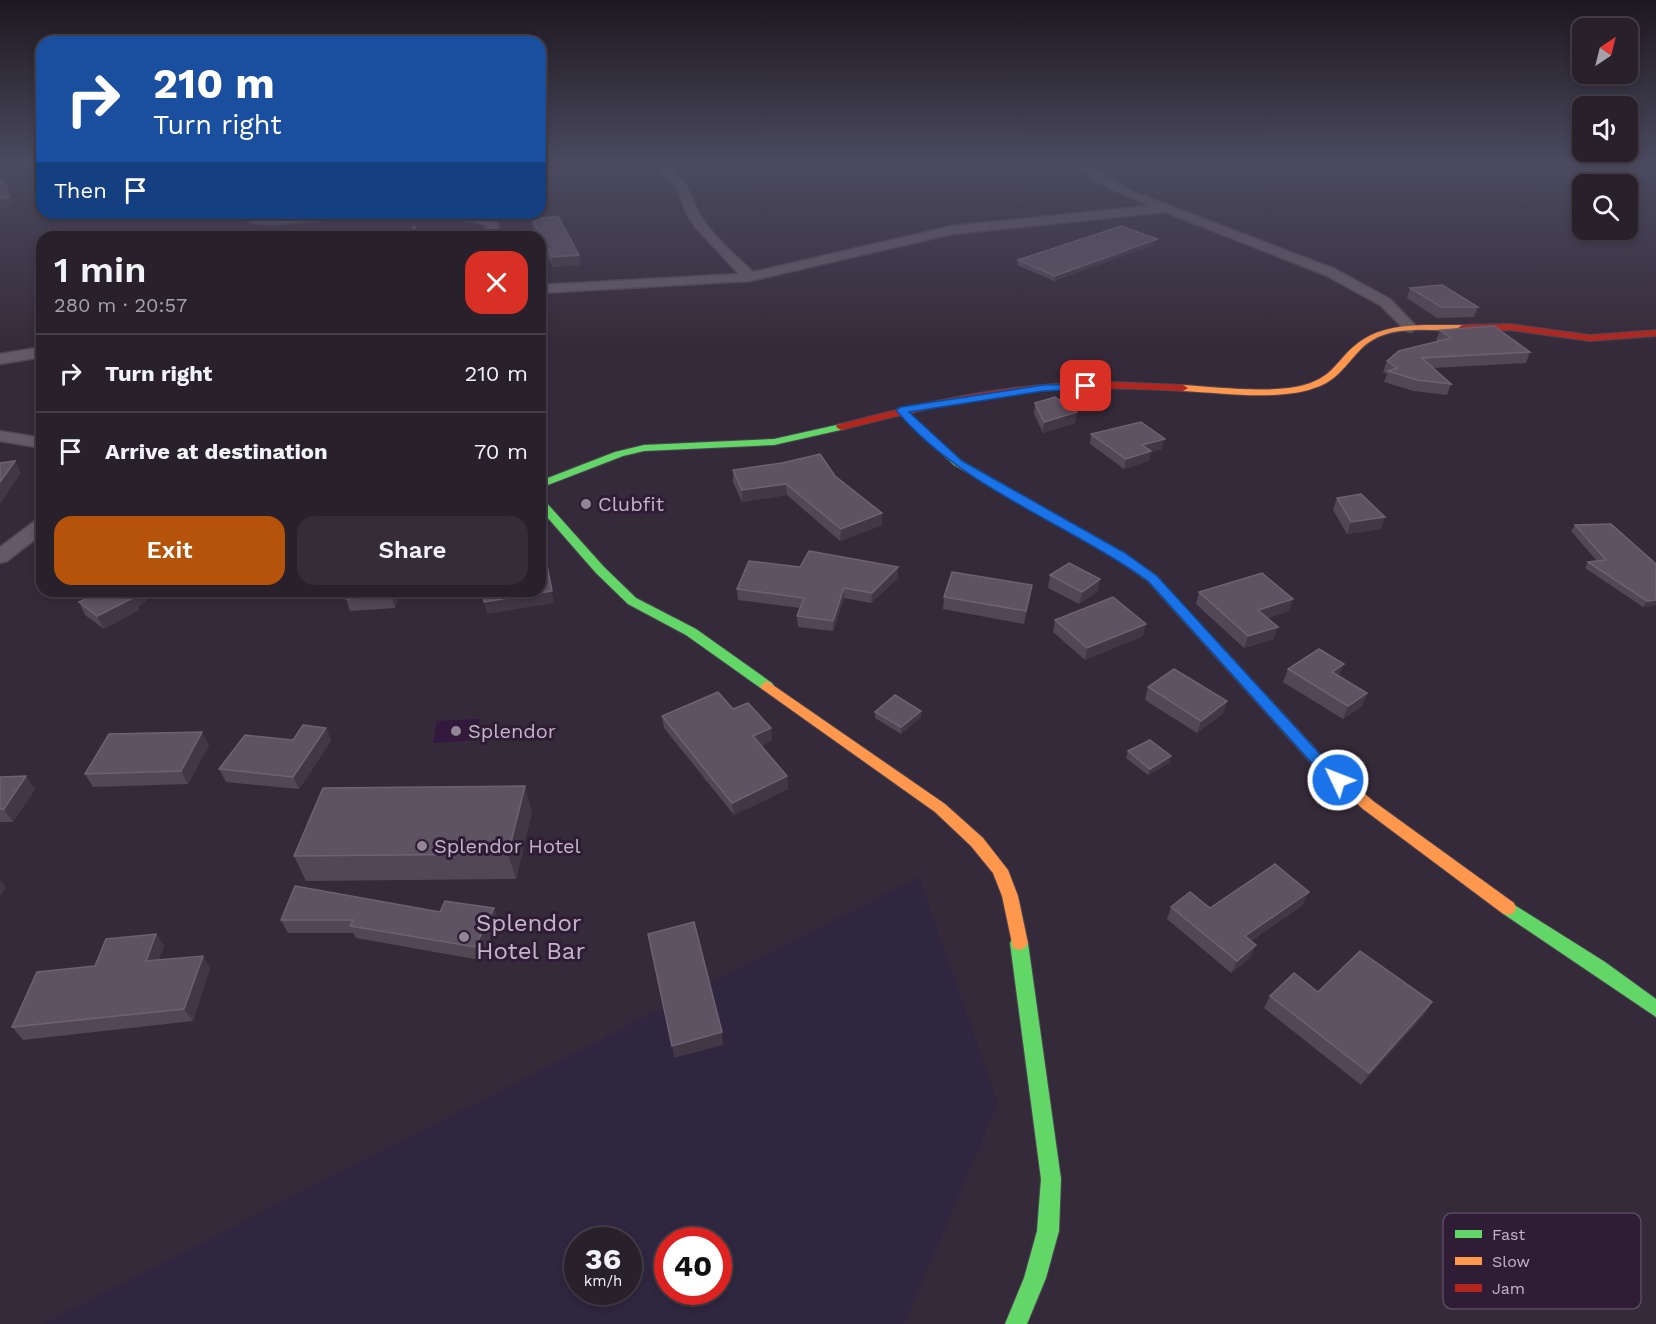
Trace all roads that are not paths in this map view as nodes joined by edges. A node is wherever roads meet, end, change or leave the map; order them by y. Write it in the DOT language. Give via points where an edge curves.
graph roads {
  1 [pos="701,225"];
  2 [pos="1003,225"];
  3 [pos="1210,225"];
  4 [pos="750,277"];
  5 [pos="546,289"];
  6 [pos="1411,328"];
  7 [pos="1656,333"];
  8 [pos="36,353"];
  9 [pos="0,359"];
  10 [pos="901,410"];
  11 [pos="0,436"];
  12 [pos="36,442"];
  13 [pos="546,483"];
  14 [pos="546,509"];
  15 [pos="36,530"];
  16 [pos="0,557"];
  17 [pos="1656,1009"];
  18 [pos="1016,1324"];
  1 -- 4 [label="street"];
  2 -- 4 [label="street" via="952,230"];
  3 -- 6 [label="street" via="1339,276 1385,302"];
  4 -- 5 [label="street"];
  6 -- 7 [label="street" via="1510,327 1590,338"];
  6 -- 10 [label="street" via="1375,334 1325,380 1290,390 1071,386"];
  8 -- 9 [label="street"];
  10 -- 13 [label="street" via="801,438 644,447"];
  10 -- 17 [label="street" via="958,463 1153,579 1324,768 1368,806"];
  11 -- 12 [label="street"];
  14 -- 18 [label="street" via="632,600 691,632 940,808 1000,870 1016,924 1052,1179 1048,1231"];
  15 -- 16 [label="street"];
}
